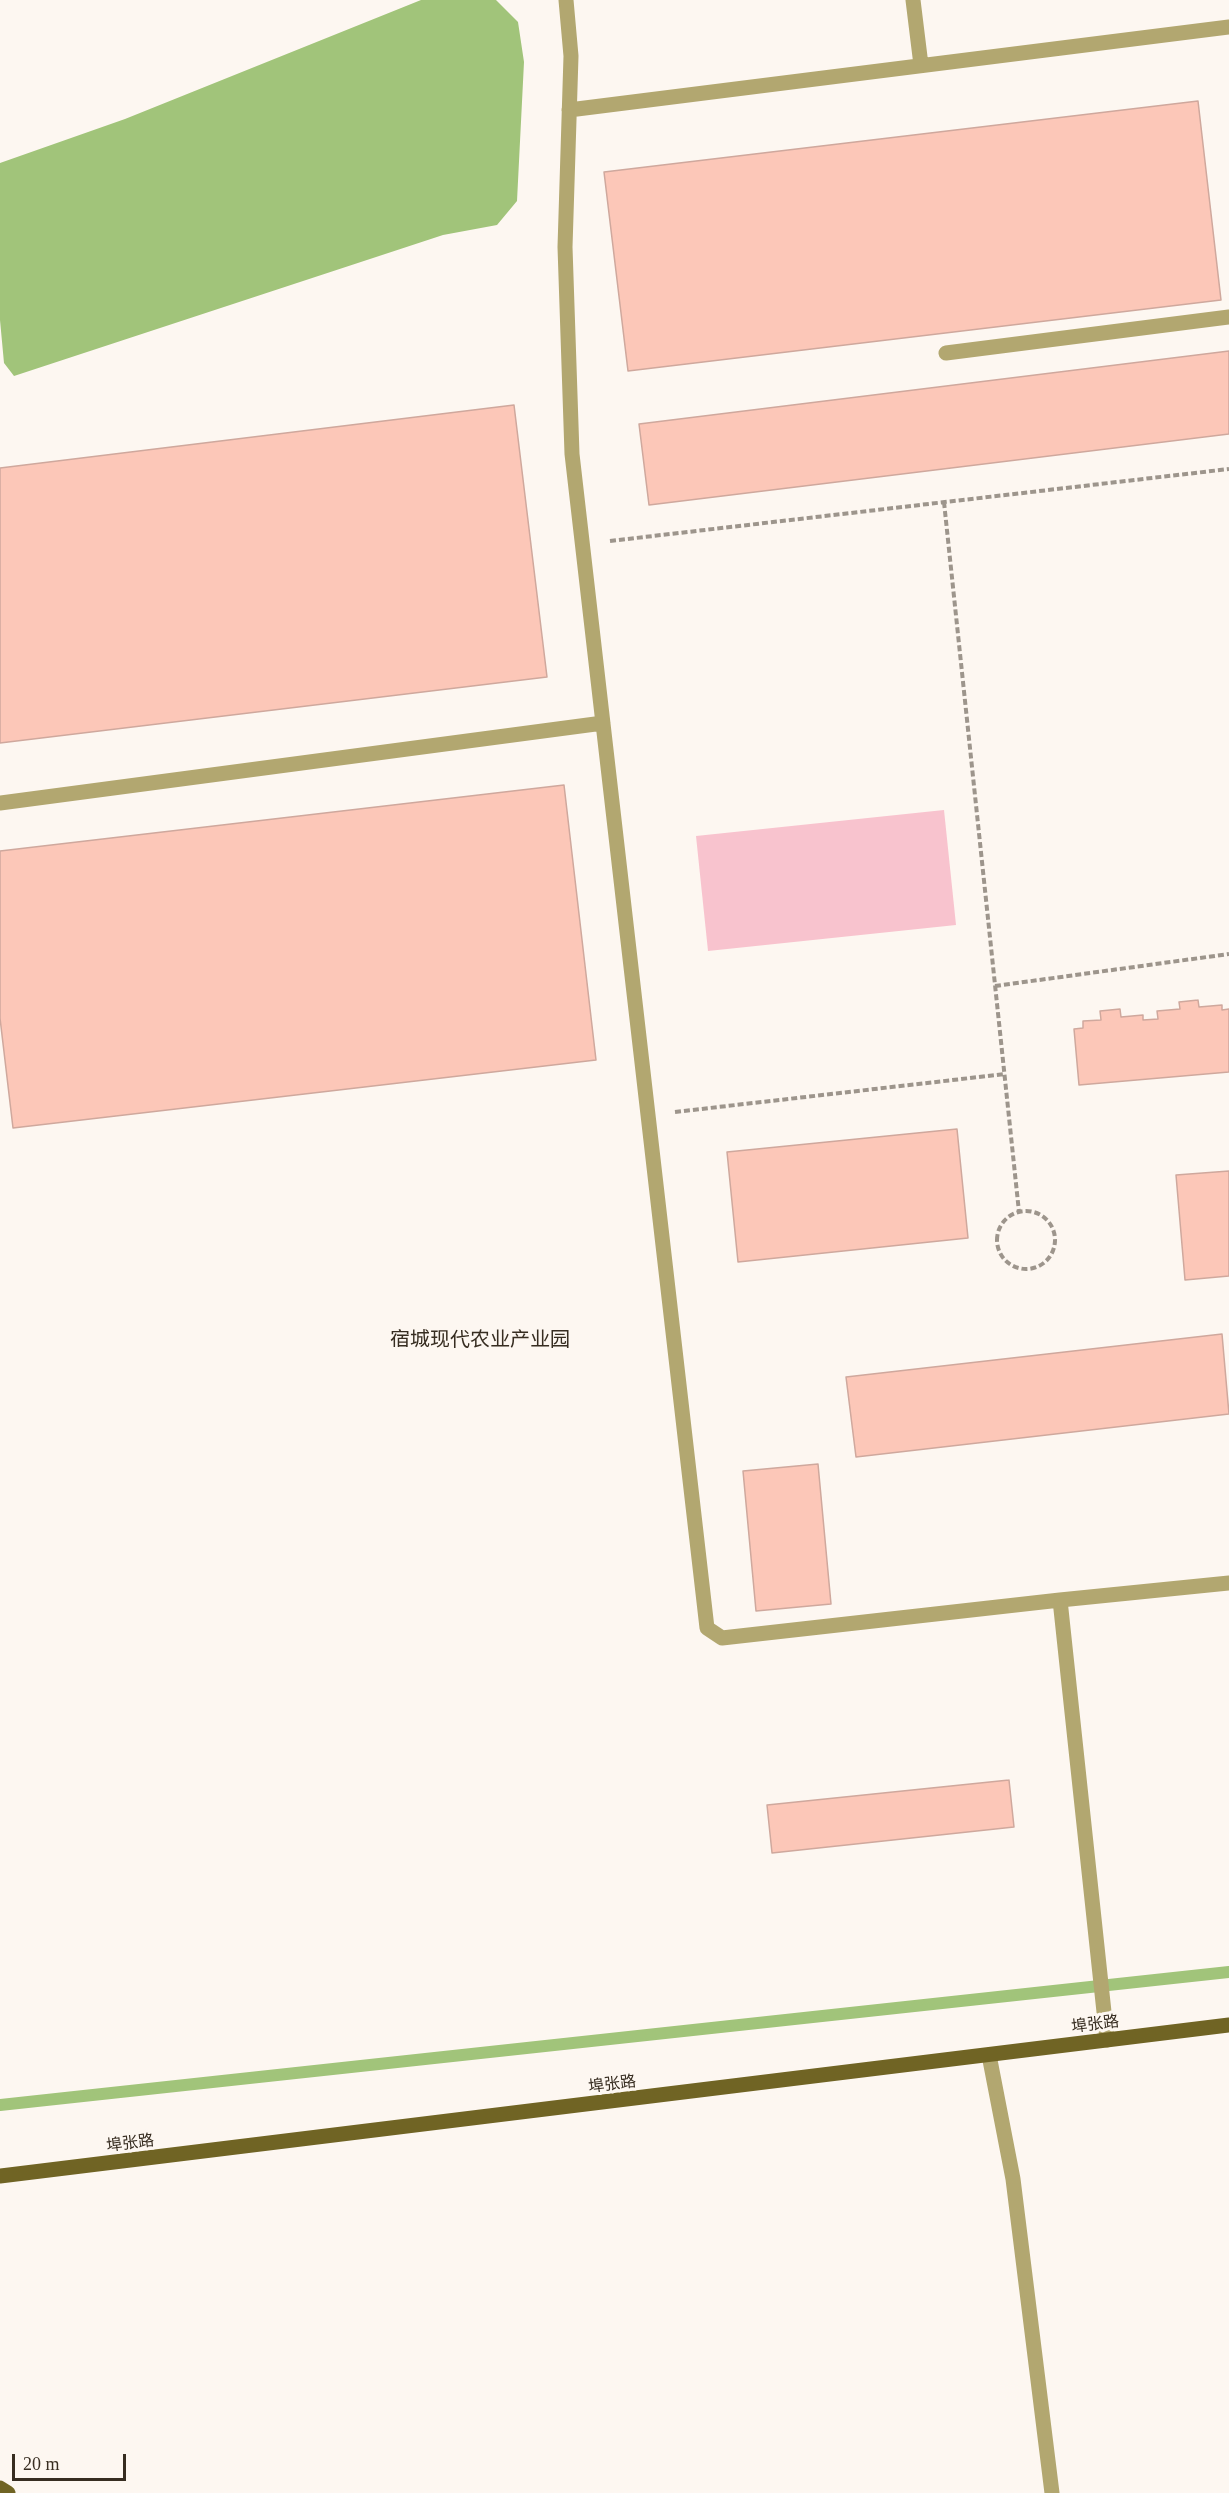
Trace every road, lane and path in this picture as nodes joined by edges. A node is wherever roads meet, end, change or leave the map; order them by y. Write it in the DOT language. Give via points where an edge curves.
graph roads {
  1 [pos="566,0"];
  2 [pos="913,0"];
  3 [pos="1229,27"];
  4 [pos="921,65"];
  5 [pos="569,110"];
  6 [pos="1229,317"];
  7 [pos="946,353"];
  8 [pos="1229,469"];
  9 [pos="944,502"];
  10 [pos="582,544"];
  11 [pos="603,723"];
  12 [pos="0,803"];
  13 [pos="1229,954"];
  14 [pos="995,986"];
  15 [pos="1005,1074"];
  16 [pos="648,1115"];
  17 [pos="1019,1212"];
  18 [pos="1229,1583"];
  19 [pos="1060,1600"];
  20 [pos="1229,2025"];
  21 [pos="1107,2040"];
  22 [pos="989,2055"];
  23 [pos="0,2176"];
  24 [pos="0,2488"];
  25 [pos="8,2493"];
  26 [pos="1052,2493"];
  1 -- 5 [label="lane" via="571,56"];
  2 -- 4 [label="lane"];
  3 -- 4 [label="lane"];
  4 -- 5 [label="lane"];
  5 -- 10 [label="lane" via="565,247 572,454"];
  6 -- 7 [label="lane"];
  8 -- 9 [label="path"];
  9 -- 10 [label="path"];
  9 -- 14 [label="path"];
  10 -- 11 [label="lane"];
  11 -- 12 [label="lane"];
  11 -- 16 [label="lane"];
  13 -- 14 [label="path"];
  14 -- 15 [label="path"];
  15 -- 16 [label="path"];
  15 -- 17 [label="path"];
  16 -- 19 [label="lane" via="706,1628 722,1638"];
  17 -- 17 [label="path" via="1003,1222 997,1241 999,1251 1012,1266 1040,1267 1053,1253 1055,1235 1046,1219"];
  18 -- 19 [label="lane"];
  19 -- 21 [label="lane"];
  20 -- 21 [label="main road, 埠张路"];
  21 -- 22 [label="main road, 埠张路"];
  22 -- 23 [label="main road, 埠张路"];
  22 -- 26 [label="lane" via="1013,2178"];
  24 -- 25 [label="main road"];
}
